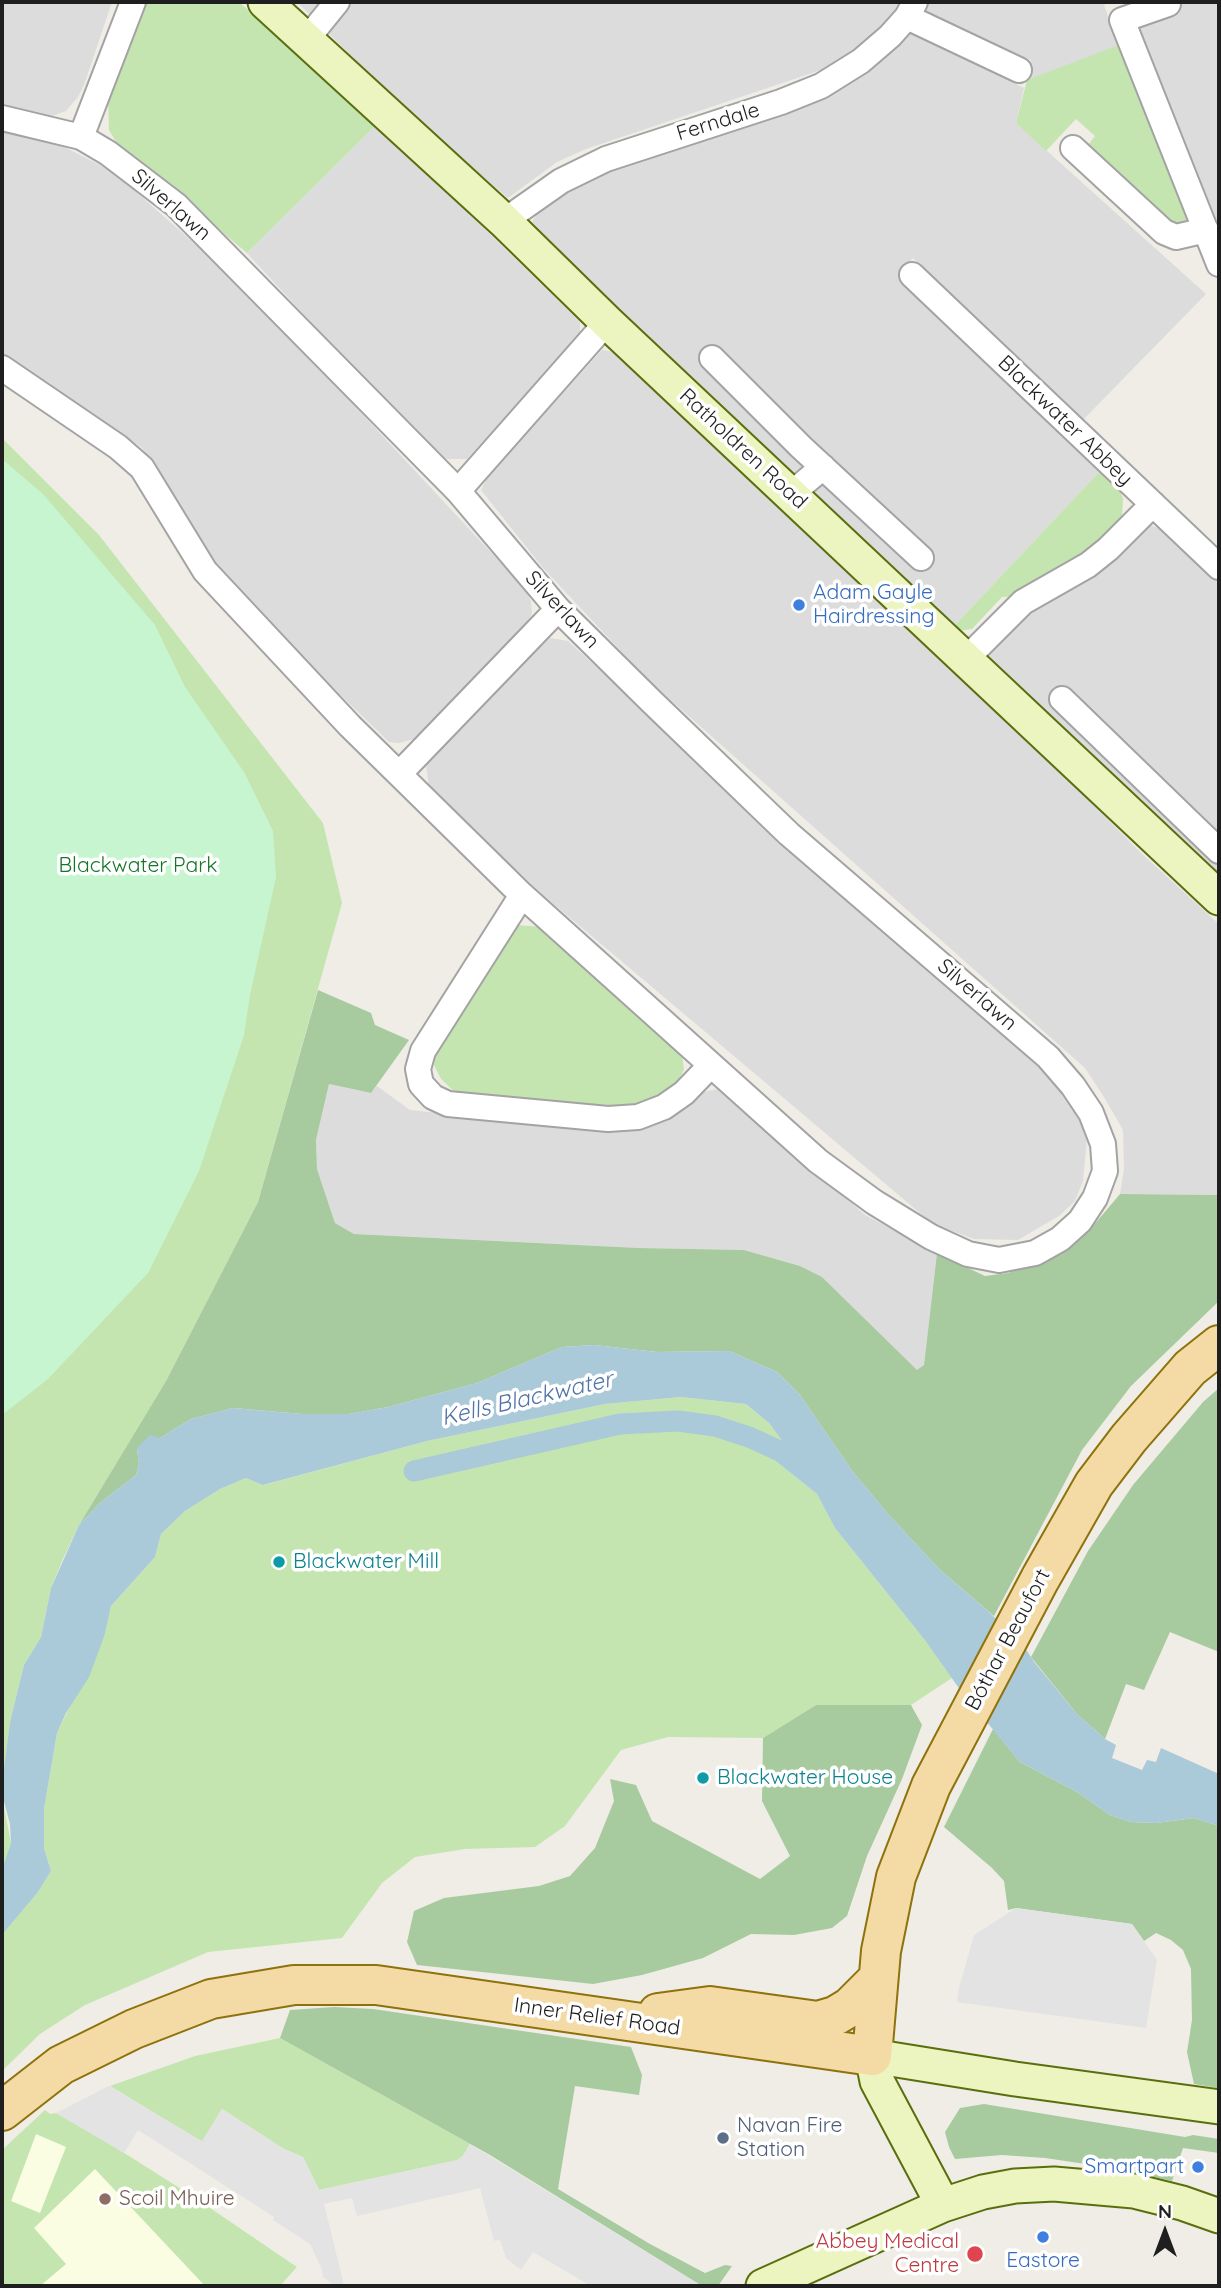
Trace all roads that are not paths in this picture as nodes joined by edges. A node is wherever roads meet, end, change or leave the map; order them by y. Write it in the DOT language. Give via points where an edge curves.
graph roads {
  1 [pos="133,2"];
  2 [pos="265,2"];
  3 [pos="337,2"];
  4 [pos="1168,4"];
  5 [pos="911,9"];
  6 [pos="307,39"];
  7 [pos="1019,70"];
  8 [pos="2,118"];
  9 [pos="80,137"];
  10 [pos="1073,148"];
  11 [pos="504,221"];
  12 [pos="1206,230"];
  13 [pos="1219,264"];
  14 [pos="912,275"];
  15 [pos="607,322"];
  16 [pos="712,358"];
  17 [pos="2,368"];
  18 [pos="822,467"];
  19 [pos="458,491"];
  20 [pos="790,494"];
  21 [pos="1153,504"];
  22 [pos="921,558"];
  23 [pos="1219,567"];
  24 [pos="558,609"];
  25 [pos="966,659"];
  26 [pos="1062,699"];
  27 [pos="399,774"];
  28 [pos="1219,850"];
  29 [pos="522,895"];
  30 [pos="1219,898"];
  31 [pos="710,1066"];
  32 [pos="1219,1345"];
  33 [pos="878,1979"];
  34 [pos="608,2020"];
  35 [pos="872,2056"];
  36 [pos="1219,2107"];
  37 [pos="2,2111"];
  38 [pos="943,2205"];
  39 [pos="1219,2216"];
  40 [pos="763,2286"];
  1 -- 9 [label="street"];
  2 -- 6 [label="street, Ratholdren Road"];
  3 -- 6 [label="street"];
  4 -- 12 [label="street" via="1122,20"];
  5 -- 7 [label="street"];
  5 -- 11 [label="street, Ferndale" via="890,36 861,61 821,86 606,159 561,181"];
  6 -- 11 [label="street, Ratholdren Road"];
  8 -- 9 [label="street, Silverlawn"];
  9 -- 19 [label="street, Silverlawn" via="176,205"];
  10 -- 12 [label="street" via="1164,232 1176,237"];
  11 -- 15 [label="street, Ratholdren Road"];
  12 -- 13 [label="street"];
  14 -- 21 [label="street, Blackwater Abbey"];
  15 -- 19 [label="street"];
  15 -- 20 [label="street, Ratholdren Road"];
  16 -- 18 [label="street"];
  17 -- 27 [label="street, Silverlawn" via="142,468 205,571"];
  18 -- 20 [label="street"];
  18 -- 22 [label="street"];
  19 -- 24 [label="street, Silverlawn"];
  20 -- 25 [label="street, Ratholdren Road"];
  21 -- 23 [label="street, Blackwater Abbey"];
  21 -- 25 [label="street" via="1088,565 1023,602"];
  24 -- 27 [label="street"];
  24 -- 31 [label="street, Silverlawn" via="789,834 1048,1058 1091,1113 1105,1171 1096,1198 1060,1239 1035,1253 999,1260 968,1254 930,1237 874,1202 818,1161"];
  25 -- 30 [label="street, Ratholdren Road"];
  26 -- 28 [label="street"];
  27 -- 29 [label="street, Silverlawn"];
  29 -- 31 [label="street, Silverlawn"];
  29 -- 31 [label="street" via="423,1051 418,1069 421,1084 433,1097 448,1104 608,1119 638,1117 684,1093"];
  32 -- 33 [label="main road, Bóthar Beaufort" via="1190,1368 1129,1438 1094,1484 1040,1579 931,1786 896,1877"];
  33 -- 34 [label="main road" via="850,2007 818,2021 710,2006"];
  33 -- 35 [label="main road, Bóthar Beaufort"];
  34 -- 35 [label="main road, Inner Relief Road"];
  34 -- 37 [label="main road, Inner Relief Road" via="376,1985 294,1985 211,1999 134,2029 61,2065"];
  35 -- 36 [label="street, Inner Relief Road"];
  35 -- 38 [label="street" via="877,2081"];
  38 -- 39 [label="street" via="1015,2186 1064,2184 1134,2191"];
  38 -- 40 [label="street"];
}
